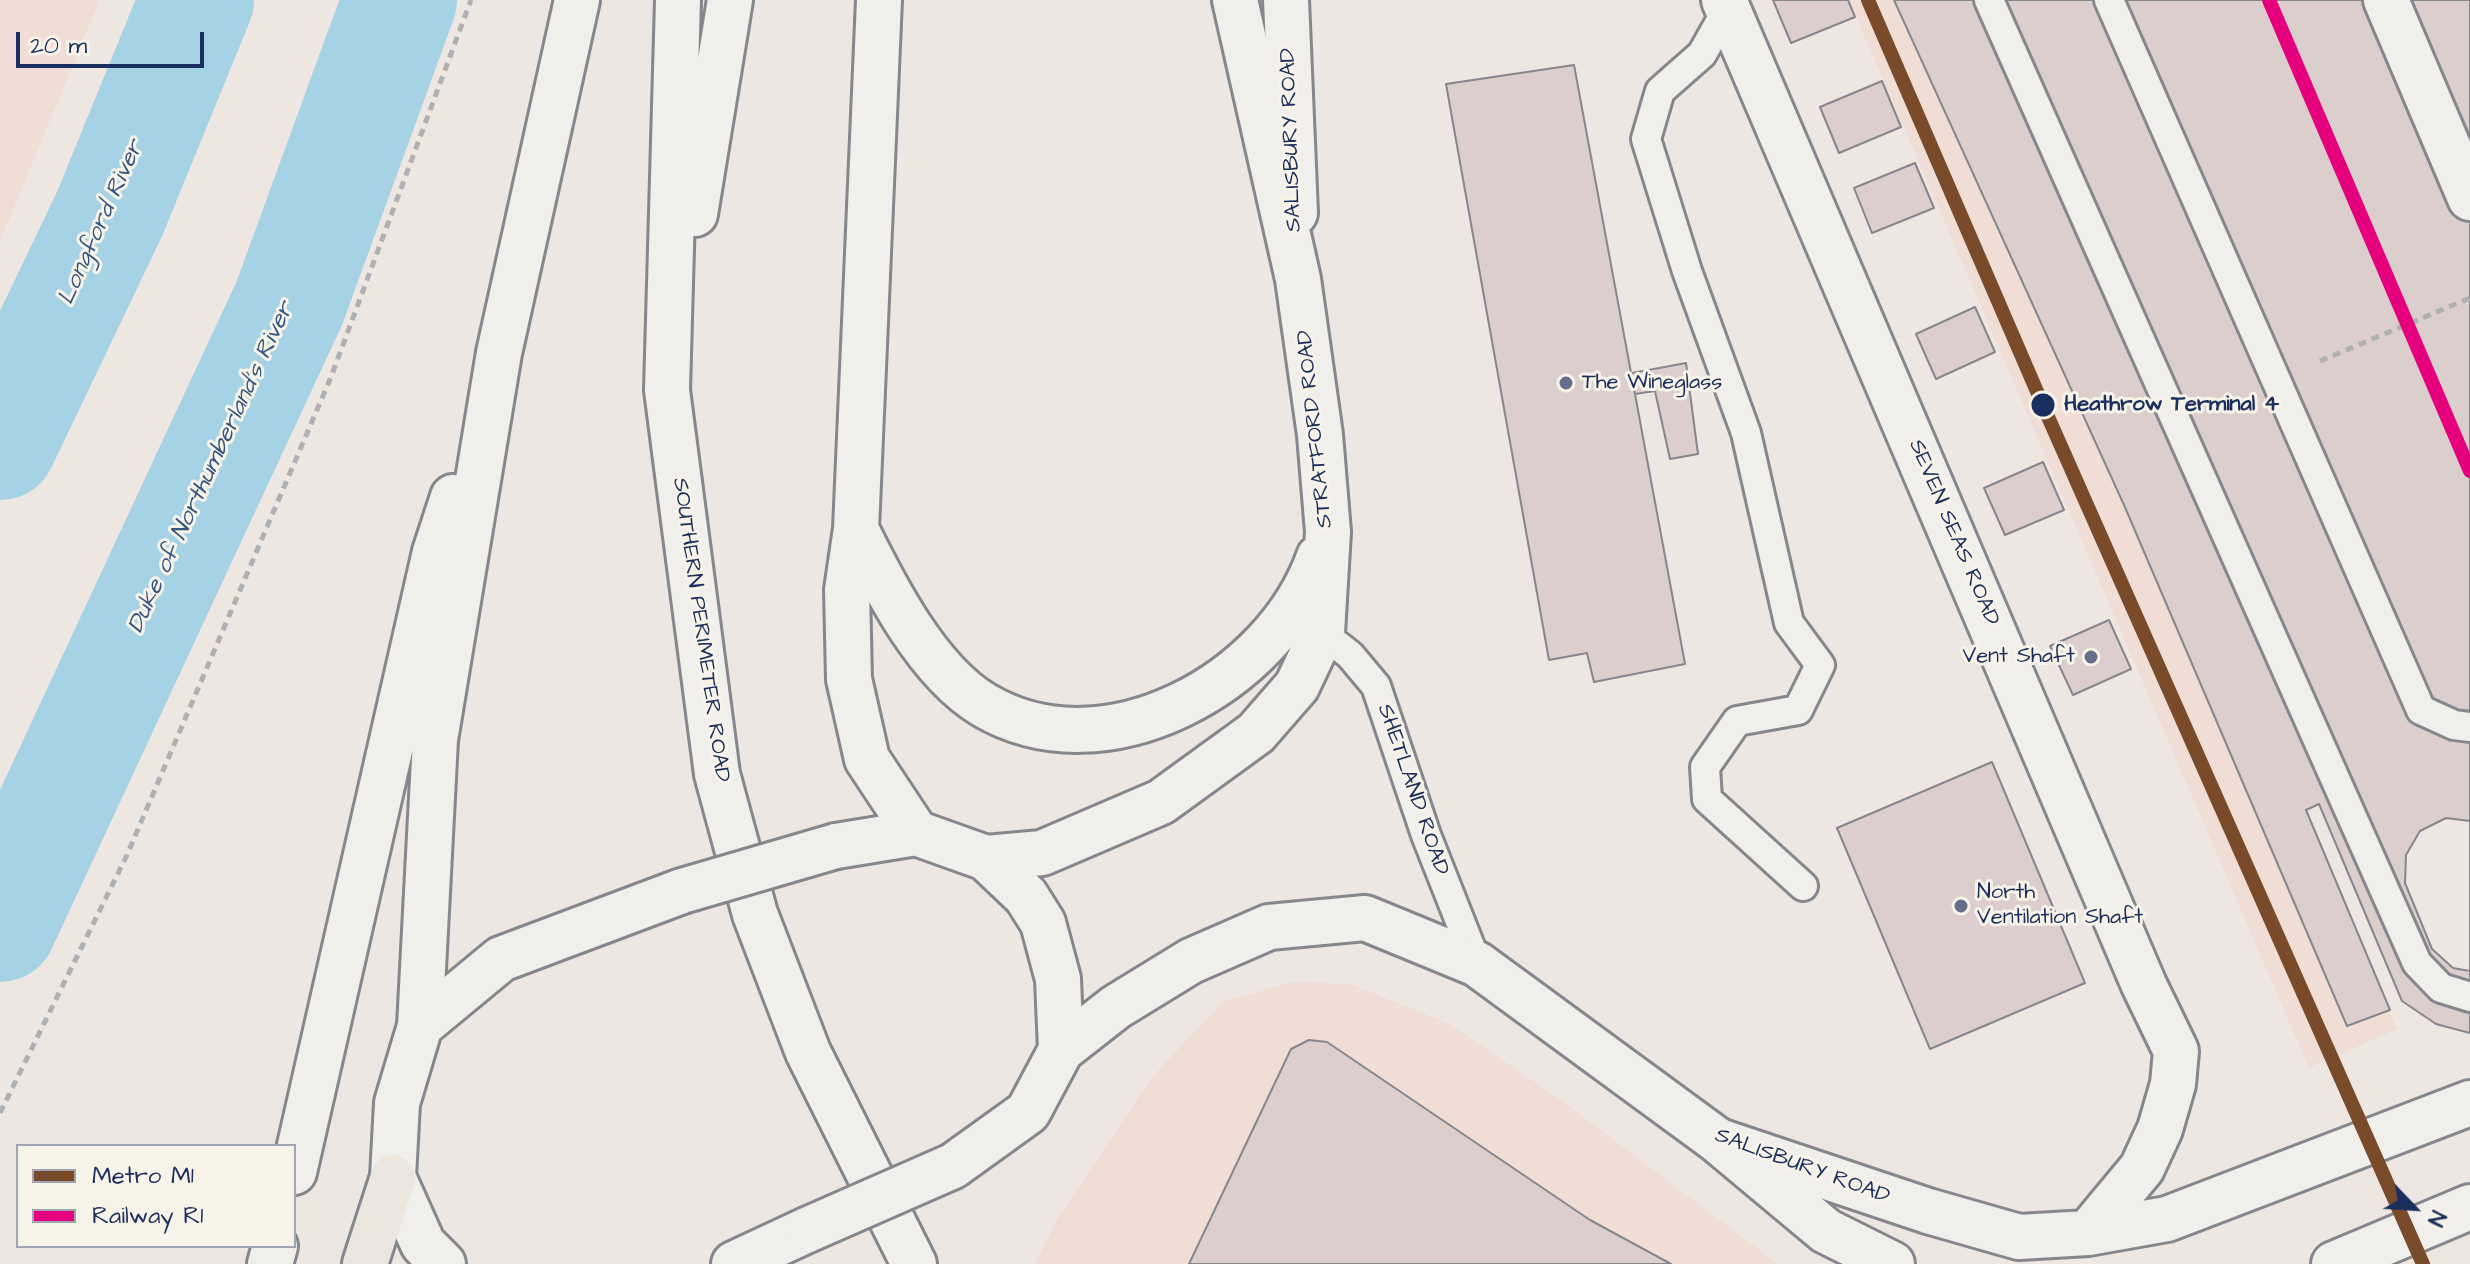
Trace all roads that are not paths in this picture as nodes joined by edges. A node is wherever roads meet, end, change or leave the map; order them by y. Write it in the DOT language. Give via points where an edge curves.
graph roads {
  1 [pos="577,0"];
  2 [pos="678,0"];
  3 [pos="730,0"];
  4 [pos="879,0"];
  5 [pos="1235,0"];
  6 [pos="1286,0"];
  7 [pos="1989,0"];
  8 [pos="2109,0"];
  9 [pos="2386,0"];
  10 [pos="1726,4"];
  11 [pos="2470,198"];
  12 [pos="1298,279"];
  13 [pos="499,353"];
  14 [pos="667,390"];
  15 [pos="856,529"];
  16 [pos="1328,532"];
  17 [pos="1322,633"];
  18 [pos="2470,727"];
  19 [pos="916,833"];
  20 [pos="986,858"];
  21 [pos="1803,886"];
  22 [pos="1477,964"];
  23 [pos="2470,997"];
  24 [pos="420,1026"];
  25 [pos="1061,1050"];
  26 [pos="2470,1103"];
  27 [pos="1717,1140"];
  28 [pos="296,1163"];
  29 [pos="393,1177"];
  30 [pos="2470,1207"];
  31 [pos="2088,1233"];
  32 [pos="804,1247"];
  33 [pos="365,1264"];
  34 [pos="443,1264"];
  35 [pos="734,1264"];
  36 [pos="914,1264"];
  37 [pos="1892,1264"];
  38 [pos="2334,1264"];
  1 -- 13 [label="street"];
  2 -- 14 [label="street, SOUTHERN PERIMETER ROAD"];
  3 -- 14 [label="street, SOUTHERN PERIMETER ROAD"];
  4 -- 15 [label="street"];
  5 -- 12 [label="street, STRATFORD ROAD"];
  6 -- 12 [label="street, SALISBURY ROAD"];
  7 -- 23 [label="lane" via="2417,963 2441,988"];
  8 -- 18 [label="lane" via="2421,710"];
  9 -- 11 [label="street"];
  10 -- 21 [label="lane" via="1702,54 1660,91 1646,139 1746,433 1789,623 1820,665 1798,710 1737,721 1705,767 1707,799"];
  10 -- 31 [label="street, SEVEN SEAS ROAD" via="2176,1051 2160,1129 2142,1168"];
  12 -- 16 [label="street, STRATFORD ROAD"];
  13 -- 24 [label="street" via="435,740"];
  13 -- 28 [label="street" via="435,552"];
  14 -- 36 [label="street, SOUTHERN PERIMETER ROAD" via="717,774 755,914 808,1052"];
  15 -- 16 [label="street" via="885,588 939,665 982,704 1031,727 1077,732 1123,725 1227,680 1284,623 1310,583"];
  15 -- 19 [label="street" via="847,590 849,679 867,759"];
  16 -- 17 [label="street, STRATFORD ROAD"];
  17 -- 20 [label="street, STRATFORD ROAD" via="1297,686 1256,733 1161,802 1042,853"];
  17 -- 22 [label="lane, SHETLAND ROAD" via="1376,686"];
  19 -- 20 [label="street"];
  19 -- 24 [label="street, bridge" via="836,846 682,891 501,959"];
  20 -- 25 [label="street" via="1026,896 1043,923 1058,979"];
  22 -- 25 [label="street, SALISBURY ROAD" via="1365,918 1269,927 1191,961 1116,1007"];
  22 -- 27 [label="street, SALISBURY ROAD"];
  24 -- 29 [label="street" via="397,1103"];
  25 -- 32 [label="street, bridge" via="1028,1112 953,1166"];
  26 -- 31 [label="street, SALISBURY ROAD" via="2167,1219"];
  27 -- 31 [label="street, SALISBURY ROAD" via="2019,1237"];
  27 -- 37 [label="street" via="1826,1231"];
  29 -- 33 [label="highway"];
  29 -- 34 [label="street" via="423,1244"];
  30 -- 38 [label="street"];
  32 -- 35 [label="street"];
}
